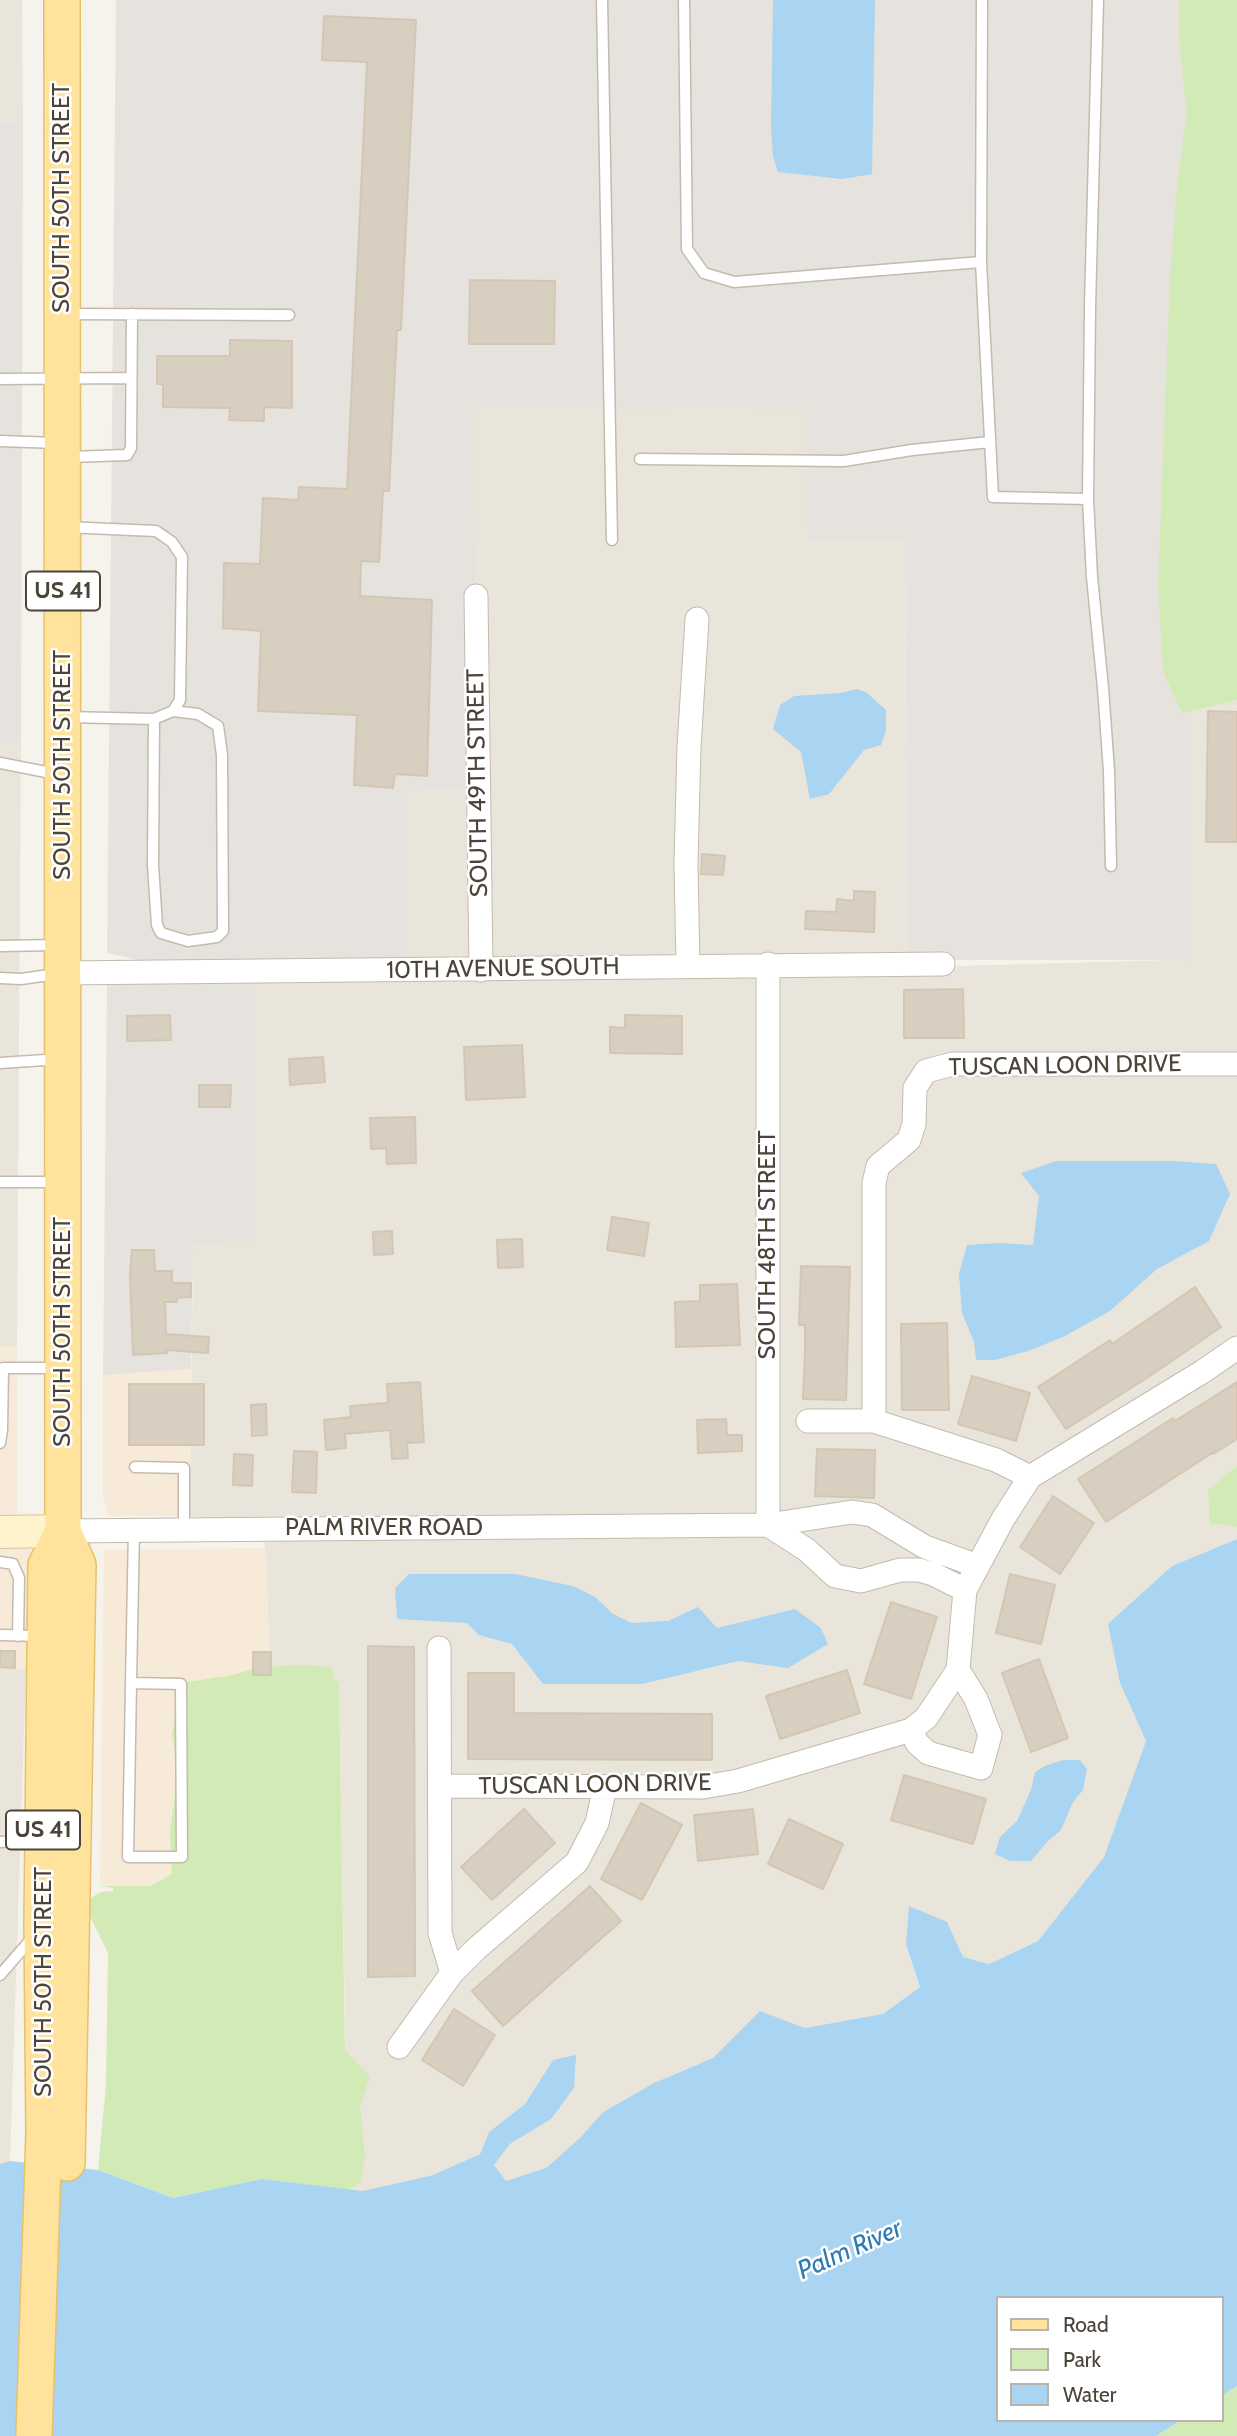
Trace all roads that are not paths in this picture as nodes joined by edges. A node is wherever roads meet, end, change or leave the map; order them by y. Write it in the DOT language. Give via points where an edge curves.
graph roads {
  1 [pos="62,0"];
  2 [pos="602,0"];
  3 [pos="684,0"];
  4 [pos="982,0"];
  5 [pos="1097,0"];
  6 [pos="981,262"];
  7 [pos="61,314"];
  8 [pos="132,314"];
  9 [pos="289,315"];
  10 [pos="131,378"];
  11 [pos="0,379"];
  12 [pos="62,380"];
  13 [pos="0,441"];
  14 [pos="990,442"];
  15 [pos="62,450"];
  16 [pos="639,459"];
  17 [pos="1088,499"];
  18 [pos="62,527"];
  19 [pos="611,540"];
  20 [pos="476,596"];
  21 [pos="697,619"];
  22 [pos="173,711"];
  23 [pos="62,717"];
  24 [pos="154,719"];
  25 [pos="0,763"];
  26 [pos="62,775"];
  27 [pos="1111,866"];
  28 [pos="0,946"];
  29 [pos="62,959"];
  30 [pos="768,964"];
  31 [pos="943,964"];
  32 [pos="688,966"];
  33 [pos="481,970"];
  34 [pos="0,978"];
  35 [pos="62,1059"];
  36 [pos="0,1063"];
  37 [pos="1237,1064"];
  38 [pos="0,1182"];
  39 [pos="62,1182"];
  40 [pos="1237,1349"];
  41 [pos="1,1368"];
  42 [pos="62,1368"];
  43 [pos="1,1414"];
  44 [pos="808,1421"];
  45 [pos="874,1421"];
  46 [pos="0,1443"];
  47 [pos="135,1467"];
  48 [pos="1030,1477"];
  49 [pos="768,1525"];
  50 [pos="134,1529"];
  51 [pos="184,1529"];
  52 [pos="62,1531"];
  53 [pos="0,1532"];
  54 [pos="910,1538"];
  55 [pos="0,1562"];
  56 [pos="978,1566"];
  57 [pos="900,1570"];
  58 [pos="965,1590"];
  59 [pos="0,1635"];
  60 [pos="32,1636"];
  61 [pos="439,1648"];
  62 [pos="958,1670"];
  63 [pos="131,1683"];
  64 [pos="911,1730"];
  65 [pos="441,1786"];
  66 [pos="605,1787"];
  67 [pos="43,1840"];
  68 [pos="0,1842"];
  69 [pos="43,1926"];
  70 [pos="452,1973"];
  71 [pos="0,1975"];
  72 [pos="399,2047"];
  73 [pos="56,2133"];
  74 [pos="34,2436"];
  75 [pos="58,2436"];
  1 -- 7 [label="main road, SOUTH 50TH STREET / US 41"];
  2 -- 19 [label="lane"];
  3 -- 6 [label="lane" via="687,249 704,273 734,282"];
  4 -- 6 [label="lane"];
  5 -- 17 [label="lane"];
  6 -- 14 [label="lane"];
  7 -- 8 [label="lane"];
  7 -- 12 [label="main road, SOUTH 50TH STREET / US 41"];
  8 -- 9 [label="lane"];
  8 -- 10 [label="lane"];
  10 -- 12 [label="lane"];
  10 -- 15 [label="lane" via="131,448 127,455"];
  11 -- 12 [label="lane"];
  12 -- 15 [label="main road, SOUTH 50TH STREET / US 41"];
  13 -- 15 [label="lane"];
  14 -- 16 [label="lane" via="844,461"];
  14 -- 17 [label="lane" via="993,497"];
  15 -- 18 [label="main road, SOUTH 50TH STREET / US 41"];
  17 -- 27 [label="lane" via="1109,771"];
  18 -- 22 [label="lane" via="156,531 182,556 180,700"];
  18 -- 23 [label="main road, SOUTH 50TH STREET / US 41"];
  20 -- 33 [label="street, SOUTH 49TH STREET"];
  21 -- 32 [label="street" via="689,747"];
  22 -- 24 [label="lane"];
  22 -- 24 [label="lane" via="198,714 218,726 223,931 217,937 188,941 161,933 158,925 153,865"];
  23 -- 24 [label="lane"];
  23 -- 26 [label="main road, SOUTH 50TH STREET / US 41"];
  25 -- 26 [label="lane"];
  26 -- 29 [label="main road, SOUTH 50TH STREET / US 41"];
  28 -- 29 [label="lane"];
  29 -- 33 [label="street, 10TH AVENUE SOUTH"];
  29 -- 34 [label="lane" via="21,979"];
  29 -- 35 [label="main road, SOUTH 50TH STREET / US 41"];
  30 -- 31 [label="street, 10TH AVENUE SOUTH"];
  30 -- 32 [label="street, 10TH AVENUE SOUTH"];
  30 -- 49 [label="street, SOUTH 48TH STREET"];
  32 -- 33 [label="street, 10TH AVENUE SOUTH"];
  35 -- 36 [label="lane"];
  35 -- 39 [label="main road, SOUTH 50TH STREET / US 41"];
  37 -- 45 [label="street, TUSCAN LOON DRIVE" via="953,1064 926,1071 915,1088 909,1140 878,1166 874,1183"];
  38 -- 39 [label="lane"];
  39 -- 42 [label="main road, SOUTH 50TH STREET / US 41"];
  40 -- 48 [label="street"];
  41 -- 42 [label="lane"];
  41 -- 43 [label="lane"];
  42 -- 52 [label="main road, SOUTH 50TH STREET / US 41"];
  43 -- 46 [label="lane"];
  44 -- 45 [label="street"];
  45 -- 48 [label="street" via="996,1460"];
  47 -- 51 [label="lane" via="184,1468"];
  48 -- 56 [label="street"];
  49 -- 51 [label="street, PALM RIVER ROAD"];
  49 -- 54 [label="street, PALM RIVER ROAD" via="852,1512 872,1516"];
  49 -- 57 [label="street" via="807,1550 835,1576 861,1581"];
  50 -- 51 [label="street, PALM RIVER ROAD"];
  50 -- 52 [label="street, PALM RIVER ROAD"];
  50 -- 63 [label="lane"];
  52 -- 53 [label="street, PALM RIVER ROAD"];
  52 -- 60 [label="main road, SOUTH 50TH STREET / US 41" via="46,1565"];
  52 -- 73 [label="main road, SOUTH 50TH STREET / US 41" via="78,1565"];
  54 -- 56 [label="street, PALM RIVER ROAD"];
  54 -- 57 [label="street"];
  55 -- 60 [label="lane" via="13,1564"];
  56 -- 58 [label="street"];
  57 -- 58 [label="street" via="933,1574"];
  58 -- 62 [label="street"];
  59 -- 60 [label="lane"];
  60 -- 67 [label="main road, SOUTH 50TH STREET / US 41"];
  61 -- 65 [label="street"];
  62 -- 64 [label="street" via="926,1717"];
  62 -- 64 [label="street" via="990,1735 981,1768 928,1753"];
  63 -- 63 [label="lane" via="128,1857 182,1857 181,1685"];
  64 -- 66 [label="street, TUSCAN LOON DRIVE" via="738,1781 703,1787"];
  65 -- 66 [label="street, TUSCAN LOON DRIVE"];
  65 -- 70 [label="street" via="440,1933"];
  66 -- 70 [label="street" via="597,1823 577,1862"];
  67 -- 68 [label="lane"];
  67 -- 69 [label="main road, SOUTH 50TH STREET / US 41"];
  69 -- 71 [label="lane"];
  69 -- 73 [label="main road, SOUTH 50TH STREET / US 41"];
  70 -- 72 [label="street"];
  73 -- 74 [label="main road, SOUTH 50TH STREET / US 41"];
  73 -- 75 [label="main road, SOUTH 50TH STREET / US 41"];
}
